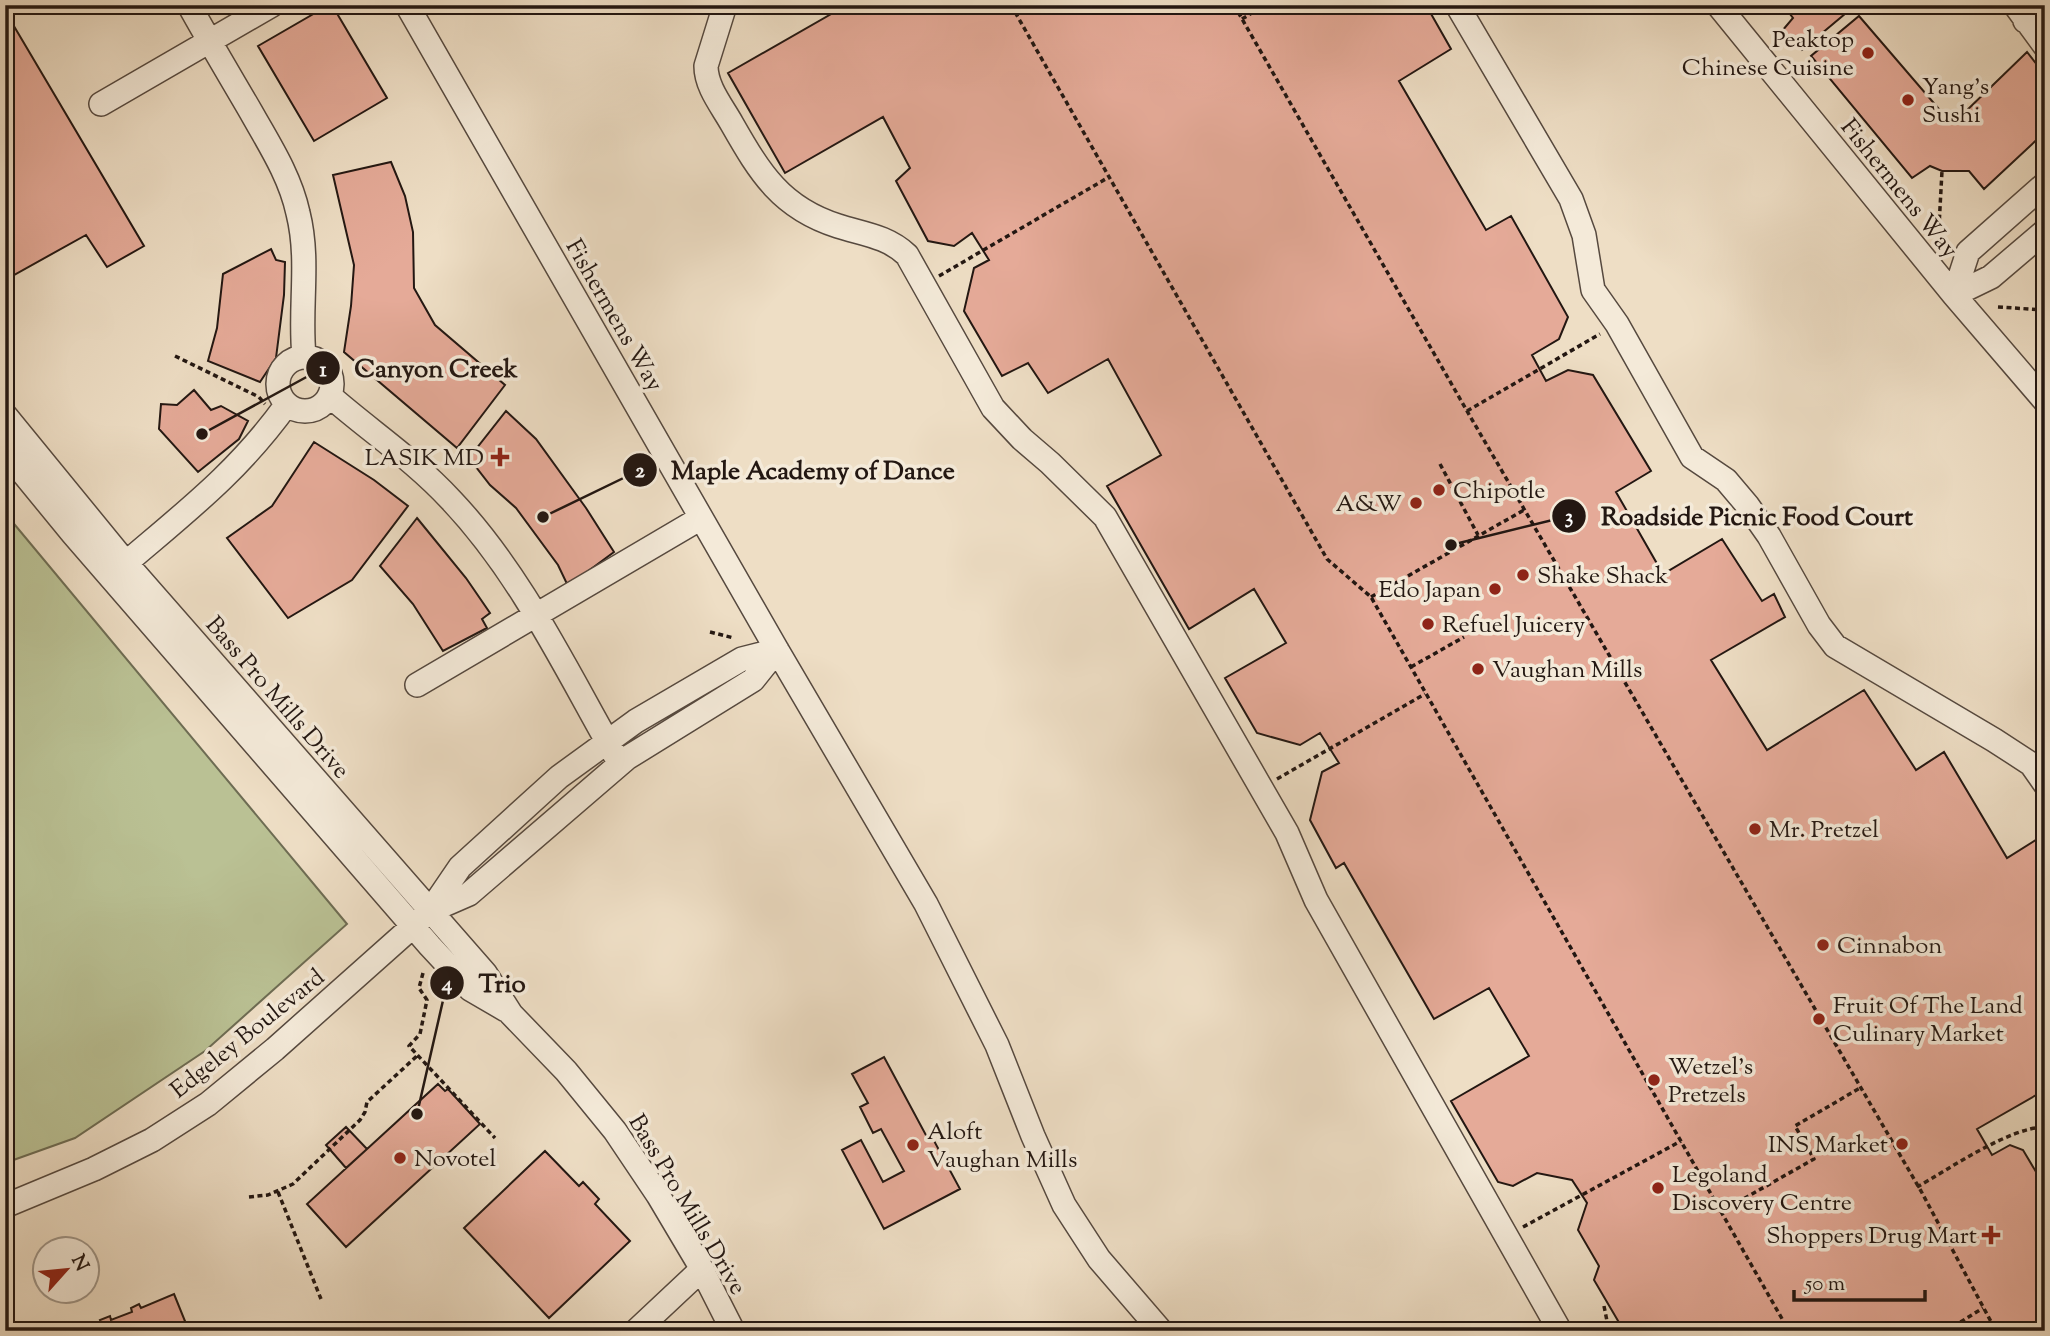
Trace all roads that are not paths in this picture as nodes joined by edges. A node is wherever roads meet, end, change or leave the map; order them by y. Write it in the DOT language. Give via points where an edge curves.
graph roads {
  1 [pos="189,5"];
  2 [pos="272,5"];
  3 [pos="407,5"];
  4 [pos="725,5"];
  5 [pos="1457,5"];
  6 [pos="1718,5"];
  7 [pos="2045,8"];
  8 [pos="2020,13"];
  9 [pos="210,41"];
  10 [pos="2045,46"];
  11 [pos="101,104"];
  12 [pos="2045,184"];
  13 [pos="2045,231"];
  14 [pos="1954,295"];
  15 [pos="304,356"];
  16 [pos="330,396"];
  17 [pos="2045,401"];
  18 [pos="282,411"];
  19 [pos="5,415"];
  20 [pos="5,451"];
  21 [pos="701,518"];
  22 [pos="126,563"];
  23 [pos="536,616"];
  24 [pos="777,650"];
  25 [pos="417,685"];
  26 [pos="607,742"];
  27 [pos="620,764"];
  28 [pos="2045,784"];
  29 [pos="422,919"];
  30 [pos="5,1206"];
  31 [pos="702,1269"];
  32 [pos="636,1331"];
  33 [pos="733,1331"];
  34 [pos="1161,1331"];
  35 [pos="1560,1331"];
  1 -- 9 [label="street"];
  2 -- 9 [label="street"];
  3 -- 21 [label="street, Fishermens Way"];
  4 -- 35 [label="street" via="706,73 757,167 790,203 815,218 878,237 906,255 993,408 1105,517 1287,833 1316,900"];
  5 -- 28 [label="street" via="1571,199 1584,236 1593,290 1692,457 1726,480 1748,506 1835,646 1994,740 2031,765"];
  6 -- 14 [label="street, Fishermens Way"];
  7 -- 8 [label="street"];
  8 -- 10 [label="street"];
  9 -- 11 [label="street"];
  9 -- 15 [label="street" via="273,150 298,213 304,246"];
  12 -- 14 [label="street" via="1968,252"];
  13 -- 14 [label="street" via="1991,277"];
  14 -- 17 [label="street, Fishermens Way"];
  15 -- 16 [label="street" via="328,369"];
  15 -- 18 [label="street" via="281,372"];
  16 -- 18 [label="street" via="307,411"];
  16 -- 23 [label="street" via="410,459 452,501 490,546"];
  18 -- 22 [label="street" via="242,461"];
  19 -- 22 [label="street, Bass Pro Mills Drive"];
  20 -- 29 [label="street, Bass Pro Mills Drive" via="73,534"];
  21 -- 23 [label="street"];
  21 -- 24 [label="street, Fishermens Way"];
  22 -- 29 [label="street, Bass Pro Mills Drive"];
  23 -- 25 [label="street"];
  23 -- 26 [label="street"];
  24 -- 26 [label="street" via="741,659"];
  24 -- 27 [label="street" via="753,681"];
  24 -- 34 [label="street, Fishermens Way" via="926,904 997,1045 1064,1205 1099,1259"];
  26 -- 27 [label="street"];
  26 -- 29 [label="street" via="559,777 460,867"];
  27 -- 29 [label="street" via="469,894"];
  29 -- 30 [label="street, Edgeley Boulevard" via="208,1104 152,1140"];
  29 -- 31 [label="street, Bass Pro Mills Drive" via="485,973 511,1014 615,1131"];
  31 -- 32 [label="street"];
  31 -- 33 [label="street, Bass Pro Mills Drive"];
}
